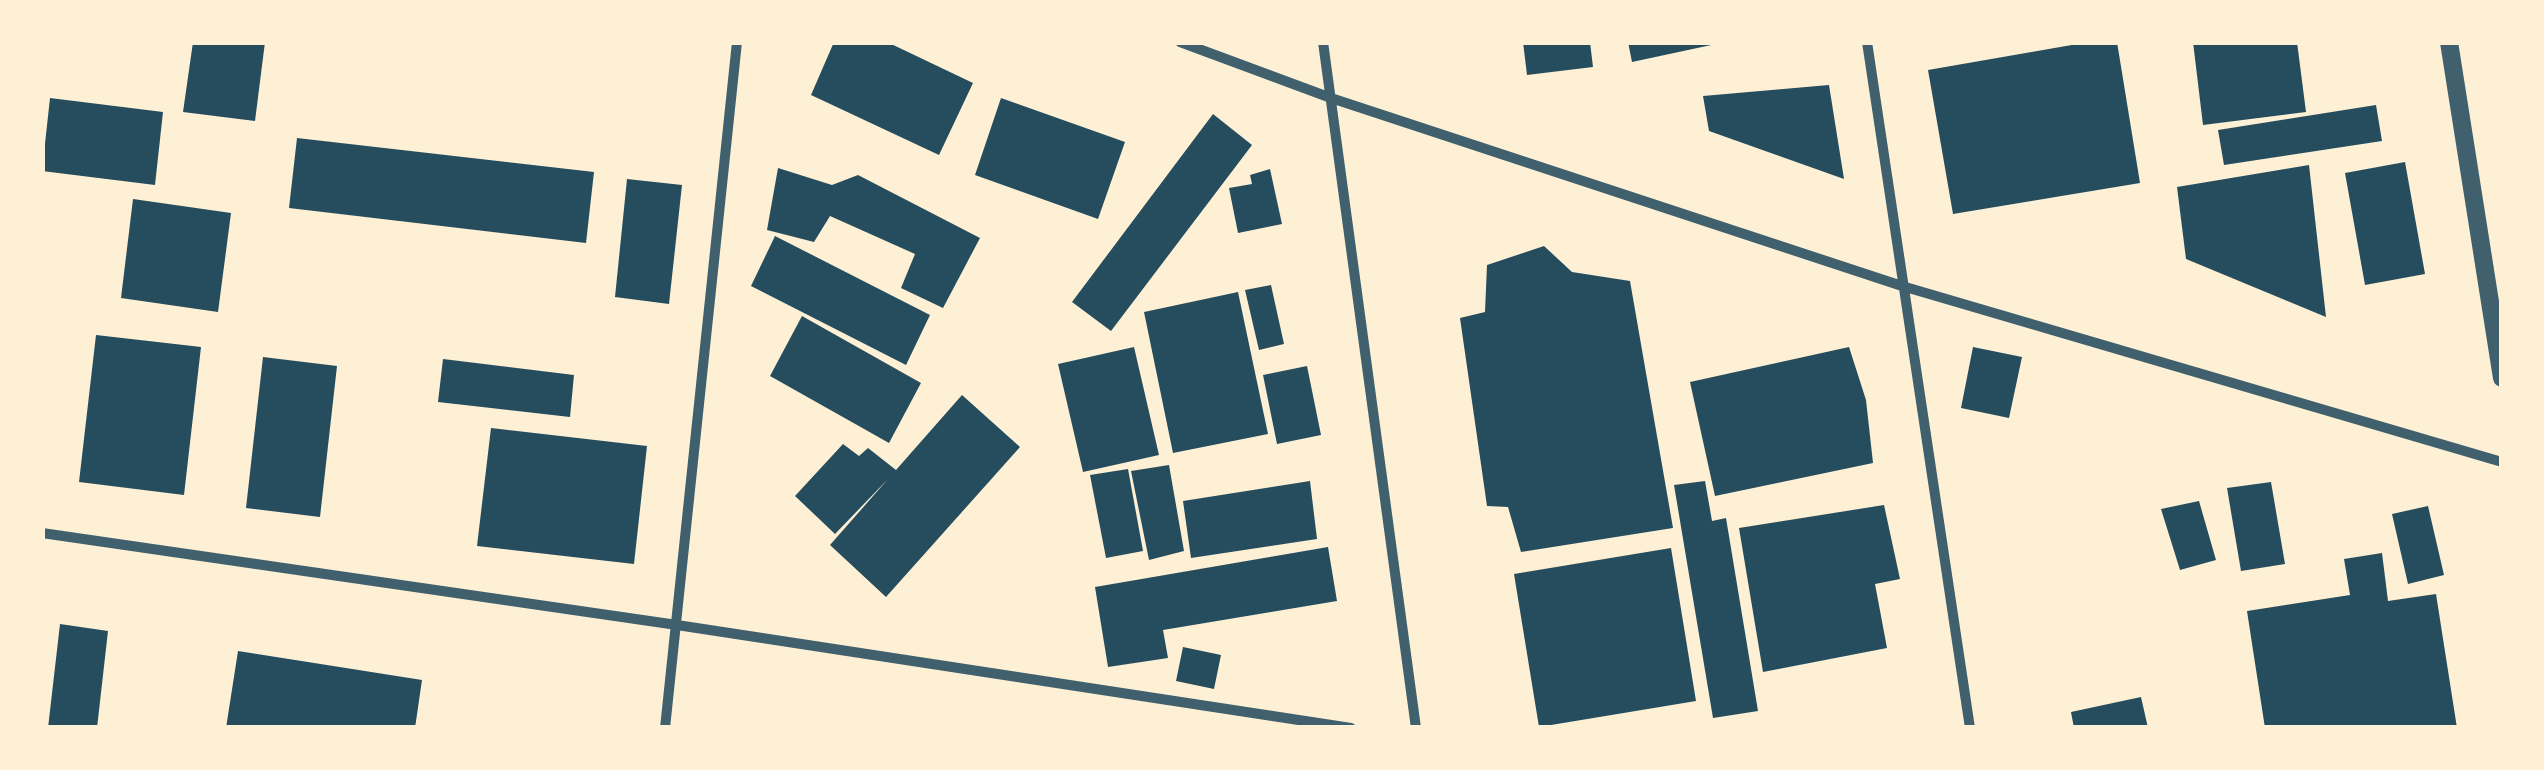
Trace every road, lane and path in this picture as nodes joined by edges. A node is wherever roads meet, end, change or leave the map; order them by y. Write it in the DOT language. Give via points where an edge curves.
graph roads {
  1 [pos="736,42"];
  2 [pos="1180,42"];
  3 [pos="1323,42"];
  4 [pos="1866,42"];
  5 [pos="2449,42"];
  6 [pos="1332,98"];
  7 [pos="1902,286"];
  8 [pos="2502,378"];
  9 [pos="2502,462"];
  10 [pos="42,534"];
  11 [pos="677,625"];
  12 [pos="665,728"];
  13 [pos="1351,728"];
  14 [pos="1416,728"];
  15 [pos="1970,728"];
  1 -- 11 [label="street"];
  2 -- 6 [label="street"];
  3 -- 6 [label="street"];
  4 -- 7 [label="street"];
  5 -- 8 [label="street"];
  6 -- 7 [label="street"];
  6 -- 14 [label="street"];
  7 -- 9 [label="street"];
  7 -- 15 [label="street"];
  10 -- 11 [label="street"];
  11 -- 12 [label="street"];
  11 -- 13 [label="street"];
}
